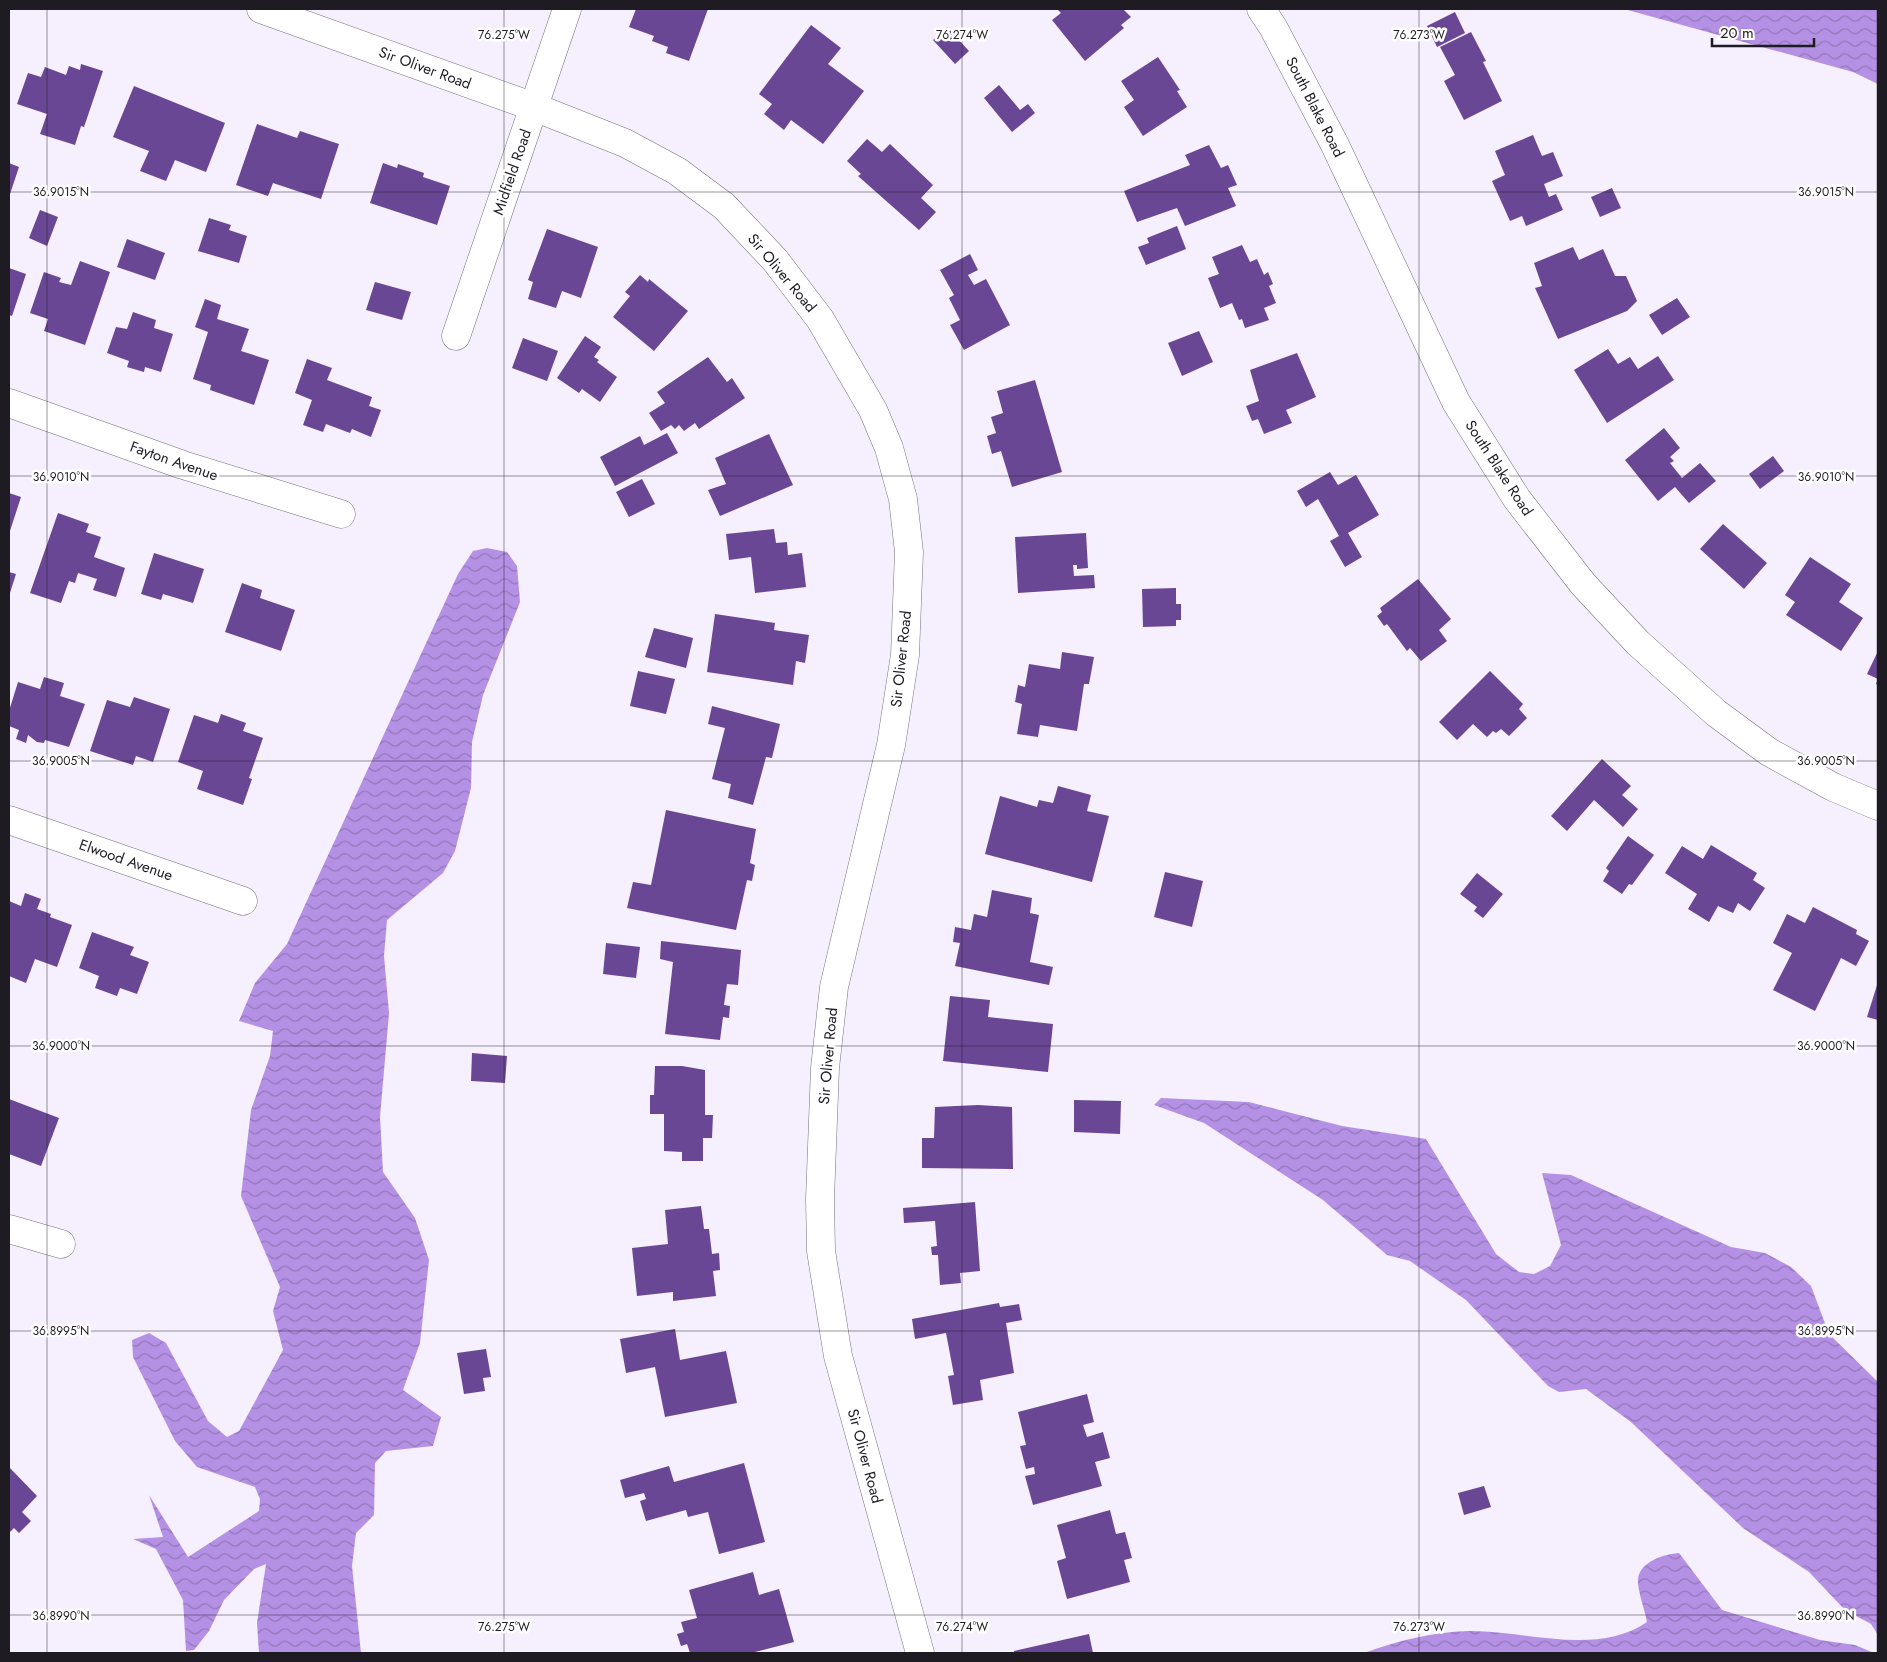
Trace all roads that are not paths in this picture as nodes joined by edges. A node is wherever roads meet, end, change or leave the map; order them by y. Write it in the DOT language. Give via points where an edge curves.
graph roads {
  1 [pos="261,9"];
  2 [pos="567,9"];
  3 [pos="1261,9"];
  4 [pos="534,107"];
  5 [pos="456,336"];
  6 [pos="9,403"];
  7 [pos="341,514"];
  8 [pos="1878,806"];
  9 [pos="9,820"];
  10 [pos="243,901"];
  11 [pos="9,1229"];
  12 [pos="61,1244"];
  13 [pos="920,1653"];
  1 -- 4 [label="street, Sir Oliver Road"];
  2 -- 4 [label="street, Midfield Road"];
  3 -- 8 [label="street, South Blake Road" via="1335,145 1456,402 1517,499 1583,584 1626,630 1716,713 1769,752 1833,787"];
  4 -- 5 [label="street, Midfield Road"];
  4 -- 13 [label="street, Sir Oliver Road" via="625,143 677,171 724,206 775,260 820,319 873,410 889,448 903,499 909,552 905,655 891,745 834,987 825,1068 820,1199 821,1252 838,1356"];
  6 -- 7 [label="street, Fayton Avenue" via="183,465"];
  9 -- 10 [label="street, Elwood Avenue"];
  11 -- 12 [label="street"];
}
